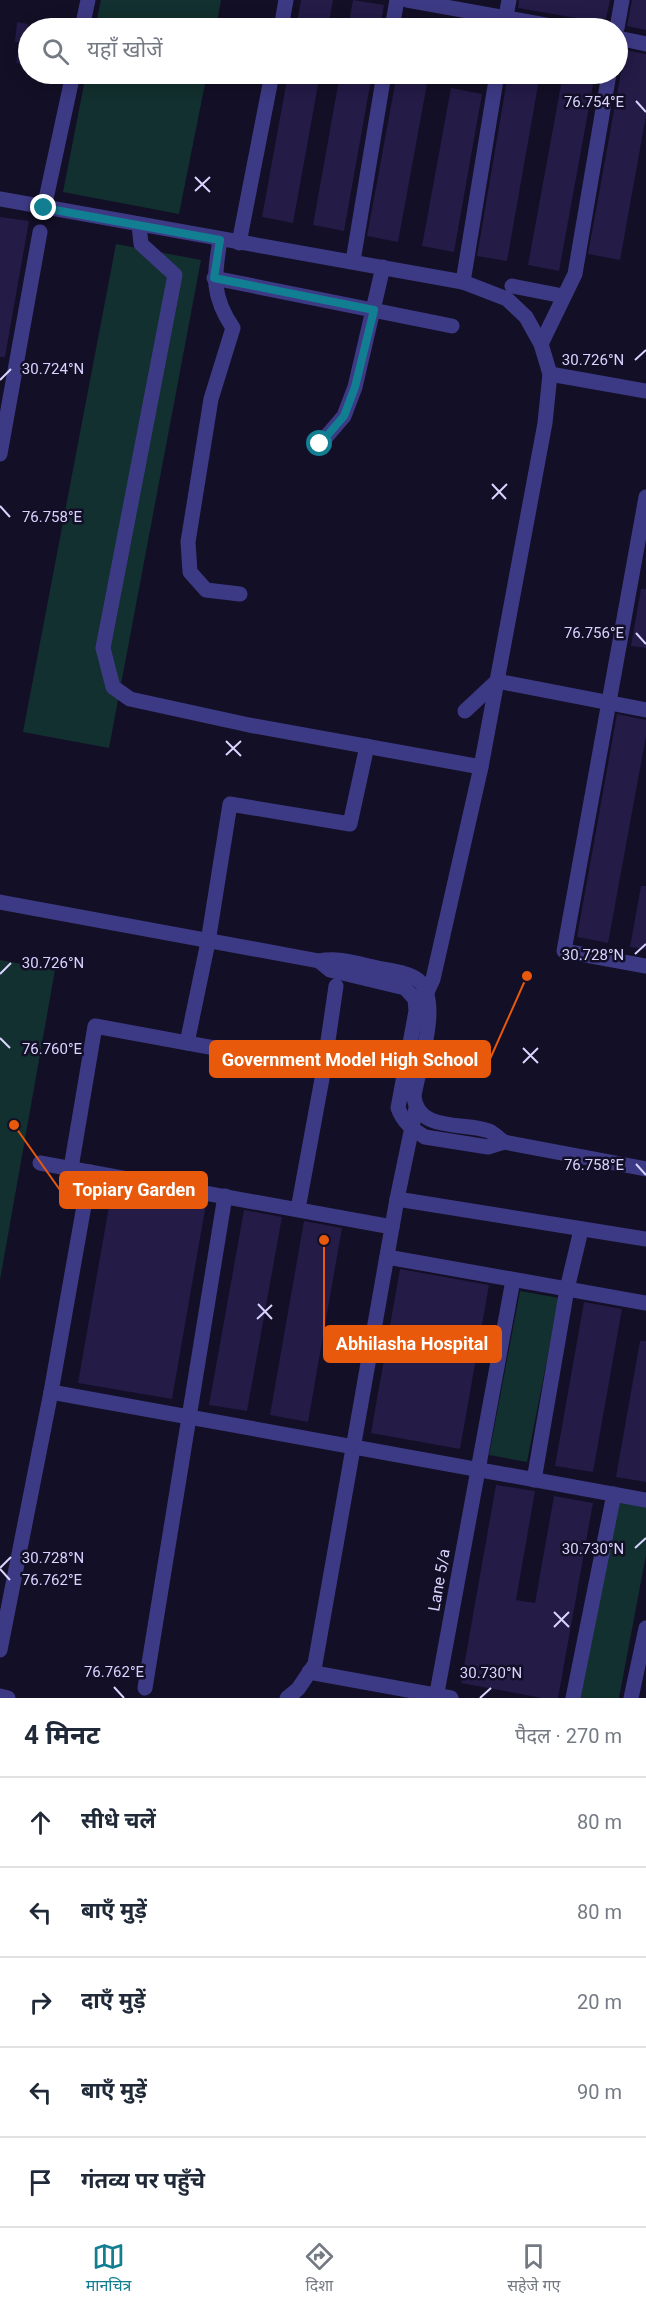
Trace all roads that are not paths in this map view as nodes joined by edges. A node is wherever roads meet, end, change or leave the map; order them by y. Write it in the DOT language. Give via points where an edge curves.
graph roads {
  1 [pos="88,0"];
  2 [pos="286,0"];
  3 [pos="397,0"];
  4 [pos="407,0"];
  5 [pos="509,0"];
  6 [pos="622,0"];
  7 [pos="84,18"];
  8 [pos="283,18"];
  9 [pos="394,18"];
  10 [pos="480,18"];
  11 [pos="506,18"];
  12 [pos="619,18"];
  13 [pos="628,40"];
  14 [pos="646,44"];
  15 [pos="71,84"];
  16 [pos="270,84"];
  17 [pos="382,84"];
  18 [pos="495,84"];
  19 [pos="607,84"];
  20 [pos="0,199"];
  21 [pos="44,208"];
  22 [pos="139,225"];
  23 [pos="40,232"];
  24 [pos="220,240"];
  25 [pos="239,243"];
  26 [pos="353,261"];
  27 [pos="383,267"];
  28 [pos="214,278"];
  29 [pos="463,282"];
  30 [pos="512,286"];
  31 [pos="563,296"];
  32 [pos="374,310"];
  33 [pos="452,326"];
  34 [pos="541,344"];
  35 [pos="550,374"];
  36 [pos="646,391"];
  37 [pos="320,444"];
  38 [pos="0,454"];
  39 [pos="646,497"];
  40 [pos="240,594"];
  41 [pos="497,681"];
  42 [pos="608,704"];
  43 [pos="646,710"];
  44 [pos="465,711"];
  45 [pos="367,746"];
  46 [pos="481,767"];
  47 [pos="0,902"];
  48 [pos="208,942"];
  49 [pos="646,966"];
  50 [pos="336,986"];
  51 [pos="421,996"];
  52 [pos="187,1043"];
  53 [pos="324,1068"];
  54 [pos="416,1108"];
  55 [pos="412,1128"];
  56 [pos="504,1142"];
  57 [pos="40,1163"];
  58 [pos="71,1168"];
  59 [pos="646,1169"];
  60 [pos="90,1172"];
  61 [pos="225,1196"];
  62 [pos="397,1199"];
  63 [pos="298,1209"];
  64 [pos="392,1227"];
  65 [pos="580,1230"];
  66 [pos="646,1239"];
  67 [pos="387,1257"];
  68 [pos="513,1280"];
  69 [pos="567,1289"];
  70 [pos="646,1303"];
  71 [pos="51,1392"];
  72 [pos="187,1418"];
  73 [pos="353,1448"];
  74 [pos="478,1471"];
  75 [pos="534,1480"];
  76 [pos="614,1494"];
  77 [pos="646,1500"];
  78 [pos="646,1628"];
  79 [pos="0,1650"];
  80 [pos="309,1672"];
  81 [pos="145,1688"];
  82 [pos="0,1696"];
  83 [pos="441,1697"];
  84 [pos="8,1698"];
  85 [pos="287,1698"];
  86 [pos="573,1698"];
  87 [pos="631,1698"];
  1 -- 7 [label="street"];
  2 -- 8 [label="street"];
  3 -- 9 [label="street"];
  4 -- 10 [label="street"];
  5 -- 11 [label="street"];
  6 -- 12 [label="street"];
  13 -- 14 [label="street"];
  15 -- 21 [label="street"];
  16 -- 25 [label="street"];
  17 -- 26 [label="street"];
  18 -- 29 [label="street"];
  19 -- 31 [label="street" via="575,274"];
  20 -- 21 [label="street"];
  21 -- 22 [label="street"];
  22 -- 24 [label="street"];
  22 -- 45 [label="street" via="141,244 175,275 103,648 113,687 130,699"];
  23 -- 38 [label="street"];
  24 -- 25 [label="street"];
  24 -- 28 [label="street"];
  25 -- 26 [label="street"];
  26 -- 27 [label="street"];
  27 -- 29 [label="street"];
  27 -- 32 [label="street"];
  28 -- 32 [label="street"];
  28 -- 40 [label="street" via="222,312 233,328 211,399 188,542 190,572 206,590"];
  29 -- 34 [label="street" via="507,299 526,317"];
  30 -- 31 [label="street"];
  31 -- 34 [label="street"];
  32 -- 33 [label="street"];
  32 -- 37 [label="street" via="344,416"];
  34 -- 35 [label="street"];
  35 -- 36 [label="street"];
  35 -- 41 [label="street" via="545,423"];
  39 -- 42 [label="street"];
  41 -- 42 [label="street"];
  41 -- 44 [label="street"];
  41 -- 46 [label="street"];
  42 -- 43 [label="street"];
  42 -- 49 [label="street" via="564,951"];
  45 -- 46 [label="street"];
  45 -- 48 [label="street" via="350,824 230,804"];
  46 -- 51 [label="street" via="433,979"];
  47 -- 48 [label="street"];
  48 -- 51 [label="street" via="319,962 334,958 408,975 417,980"];
  48 -- 52 [label="street"];
  50 -- 53 [label="street"];
  51 -- 54 [label="street" via="430,1009 414,1096"];
  51 -- 55 [label="street" via="398,1108"];
  52 -- 53 [label="street"];
  52 -- 58 [label="street" via="94,1026"];
  53 -- 63 [label="street"];
  54 -- 55 [label="street"];
  54 -- 56 [label="street" via="431,1121 490,1131"];
  55 -- 56 [label="street" via="425,1137 488,1147"];
  55 -- 62 [label="street"];
  56 -- 59 [label="street"];
  57 -- 58 [label="street"];
  58 -- 60 [label="street"];
  60 -- 61 [label="street"];
  60 -- 71 [label="street"];
  61 -- 63 [label="street"];
  61 -- 72 [label="street"];
  62 -- 64 [label="street"];
  62 -- 65 [label="street"];
  63 -- 64 [label="street"];
  64 -- 67 [label="street"];
  65 -- 66 [label="street"];
  65 -- 69 [label="street"];
  67 -- 68 [label="street"];
  67 -- 73 [label="street"];
  68 -- 69 [label="street"];
  68 -- 74 [label="street, Lane 5/a"];
  69 -- 70 [label="street"];
  69 -- 75 [label="street"];
  71 -- 72 [label="street"];
  71 -- 79 [label="street"];
  72 -- 73 [label="street"];
  72 -- 81 [label="street"];
  73 -- 74 [label="street"];
  73 -- 80 [label="street" via="315,1664"];
  74 -- 75 [label="street"];
  74 -- 83 [label="street, Lane 5/a"];
  75 -- 76 [label="street"];
  76 -- 77 [label="street"];
  76 -- 86 [label="street"];
  78 -- 87 [label="street"];
  80 -- 83 [label="street"];
  80 -- 85 [label="street"];
  82 -- 84 [label="street"];
}
